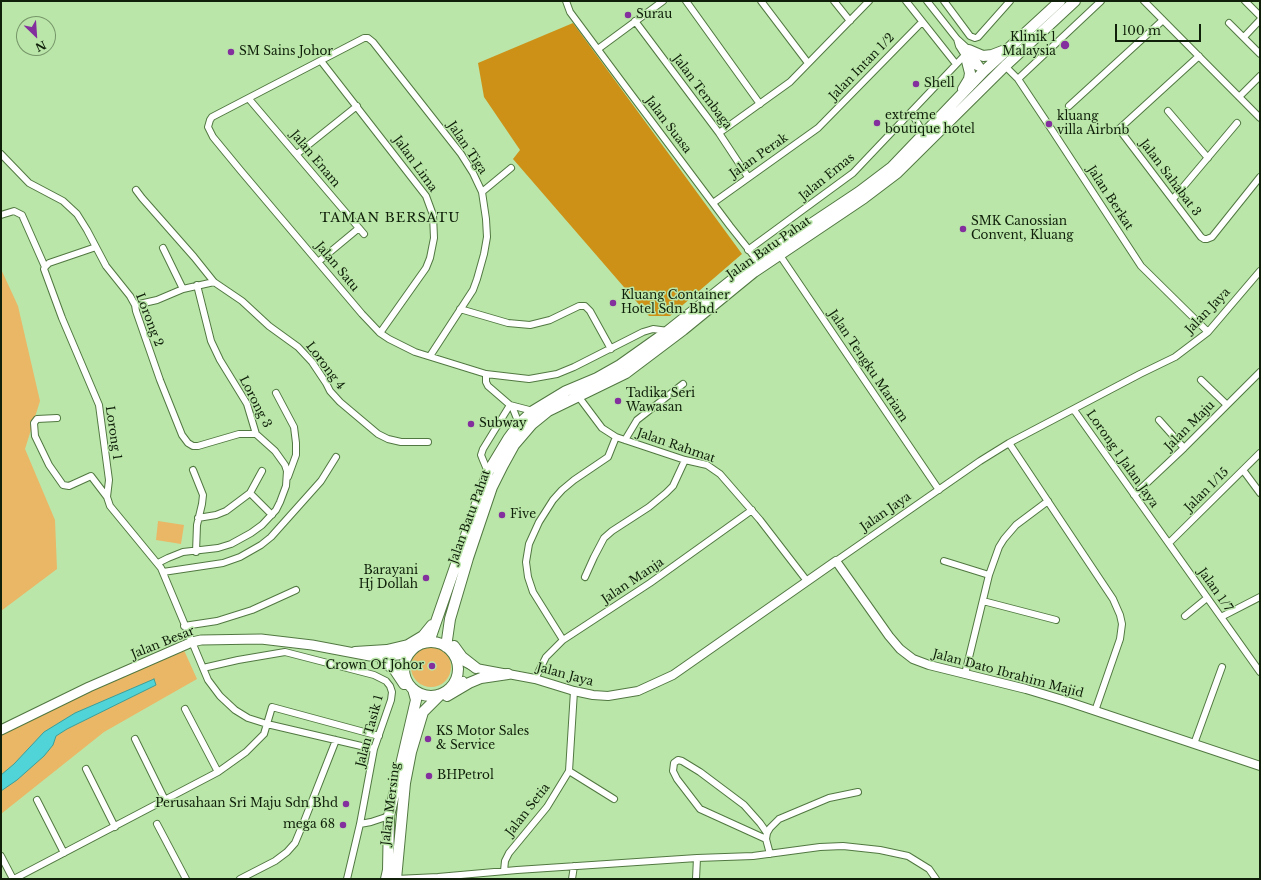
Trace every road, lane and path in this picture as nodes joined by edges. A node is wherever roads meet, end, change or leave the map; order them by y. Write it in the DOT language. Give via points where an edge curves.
graph roads {
  1 [pos="566,1"];
  2 [pos="663,1"];
  3 [pos="686,1"];
  4 [pos="762,1"];
  5 [pos="834,1"];
  6 [pos="868,1"];
  7 [pos="906,1"];
  8 [pos="929,1"];
  9 [pos="944,1"];
  10 [pos="1010,1"];
  11 [pos="1060,1"];
  12 [pos="1075,1"];
  13 [pos="1102,1"];
  14 [pos="1144,1"];
  15 [pos="1245,1"];
  16 [pos="1260,16"];
  17 [pos="1163,20"];
  18 [pos="1260,20"];
  19 [pos="636,21"];
  20 [pos="850,21"];
  21 [pos="922,22"];
  22 [pos="1229,23"];
  23 [pos="1244,37"];
  24 [pos="1010,47"];
  25 [pos="598,49"];
  26 [pos="967,54"];
  27 [pos="1260,54"];
  28 [pos="1199,56"];
  29 [pos="322,61"];
  30 [pos="808,63"];
  31 [pos="956,64"];
  32 [pos="1006,65"];
  33 [pos="984,71"];
  34 [pos="1260,76"];
  35 [pos="1018,79"];
  36 [pos="980,91"];
  37 [pos="960,96"];
  38 [pos="1238,96"];
  39 [pos="249,99"];
  40 [pos="760,104"];
  41 [pos="357,106"];
  42 [pos="1069,106"];
  43 [pos="1168,111"];
  44 [pos="911,112"];
  45 [pos="1260,118"];
  46 [pos="1237,123"];
  47 [pos="818,128"];
  48 [pos="719,133"];
  49 [pos="924,134"];
  50 [pos="1,154"];
  51 [pos="298,154"];
  52 [pos="1208,158"];
  53 [pos="511,168"];
  54 [pos="748,177"];
  55 [pos="1260,177"];
  56 [pos="136,190"];
  57 [pos="482,192"];
  58 [pos="1173,199"];
  59 [pos="713,203"];
  60 [pos="1,215"];
  61 [pos="359,228"];
  62 [pos="364,234"];
  63 [pos="96,247"];
  64 [pos="163,248"];
  65 [pos="748,250"];
  66 [pos="779,254"];
  67 [pos="757,260"];
  68 [pos="318,262"];
  69 [pos="45,267"];
  70 [pos="1260,271"];
  71 [pos="214,282"];
  72 [pos="197,285"];
  73 [pos="183,289"];
  74 [pos="135,305"];
  75 [pos="460,309"];
  76 [pos="668,331"];
  77 [pos="1208,332"];
  78 [pos="380,333"];
  79 [pos="611,349"];
  80 [pos="430,356"];
  81 [pos="1260,372"];
  82 [pos="486,374"];
  83 [pos="1201,380"];
  84 [pos="683,384"];
  85 [pos="276,393"];
  86 [pos="578,396"];
  87 [pos="511,405"];
  88 [pos="1227,405"];
  89 [pos="1074,410"];
  90 [pos="533,411"];
  91 [pos="57,418"];
  92 [pos="1159,420"];
  93 [pos="519,424"];
  94 [pos="256,434"];
  95 [pos="616,437"];
  96 [pos="625,440"];
  97 [pos="428,442"];
  98 [pos="1009,443"];
  99 [pos="1184,448"];
  100 [pos="1260,453"];
  101 [pos="336,456"];
  102 [pos="685,460"];
  103 [pos="193,470"];
  104 [pos="1243,470"];
  105 [pos="262,472"];
  106 [pos="488,472"];
  107 [pos="287,478"];
  108 [pos="939,490"];
  109 [pos="250,493"];
  110 [pos="1260,493"];
  111 [pos="1134,495"];
  112 [pos="108,496"];
  113 [pos="1048,501"];
  114 [pos="752,510"];
  115 [pos="272,515"];
  116 [pos="198,518"];
  117 [pos="1152,520"];
  118 [pos="1169,543"];
  119 [pos="196,552"];
  120 [pos="836,561"];
  121 [pos="944,561"];
  122 [pos="158,563"];
  123 [pos="163,572"];
  124 [pos="989,575"];
  125 [pos="585,577"];
  126 [pos="807,581"];
  127 [pos="296,590"];
  128 [pos="1260,597"];
  129 [pos="1207,598"];
  130 [pos="982,601"];
  131 [pos="441,608"];
  132 [pos="1185,616"];
  133 [pos="1221,618"];
  134 [pos="450,619"];
  135 [pos="1056,620"];
  136 [pos="184,626"];
  137 [pos="563,640"];
  138 [pos="192,642"];
  139 [pos="429,642"];
  140 [pos="446,646"];
  141 [pos="412,650"];
  142 [pos="354,652"];
  143 [pos="370,656"];
  144 [pos="455,656"];
  145 [pos="1260,658"];
  146 [pos="383,662"];
  147 [pos="1253,662"];
  148 [pos="1222,667"];
  149 [pos="203,668"];
  150 [pos="476,668"];
  151 [pos="404,672"];
  152 [pos="1260,672"];
  153 [pos="504,673"];
  154 [pos="965,674"];
  155 [pos="535,678"];
  156 [pos="414,689"];
  157 [pos="445,691"];
  158 [pos="574,691"];
  159 [pos="185,709"];
  160 [pos="414,710"];
  161 [pos="1096,711"];
  162 [pos="267,724"];
  163 [pos="413,728"];
  164 [pos="1,730"];
  165 [pos="379,736"];
  166 [pos="135,739"];
  167 [pos="336,740"];
  168 [pos="1194,744"];
  169 [pos="374,749"];
  170 [pos="1260,766"];
  171 [pos="86,769"];
  172 [pos="569,771"];
  173 [pos="218,772"];
  174 [pos="858,792"];
  175 [pos="614,799"];
  176 [pos="38,800"];
  177 [pos="165,800"];
  178 [pos="390,816"];
  179 [pos="157,824"];
  180 [pos="360,824"];
  181 [pos="115,827"];
  182 [pos="766,836"];
  183 [pos="64,853"];
  184 [pos="770,854"];
  185 [pos="1,856"];
  186 [pos="697,858"];
  187 [pos="574,866"];
  188 [pos="504,871"];
  189 [pos="14,879"];
  190 [pos="186,879"];
  191 [pos="240,879"];
  192 [pos="347,879"];
  193 [pos="386,879"];
  194 [pos="396,879"];
  195 [pos="572,879"];
  196 [pos="696,879"];
  197 [pos="936,879"];
  1 -- 25 [label="street, Jalan Suasa" via="570,12"];
  2 -- 19 [label="street"];
  3 -- 40 [label="street"];
  4 -- 30 [label="street"];
  5 -- 20 [label="street"];
  6 -- 20 [label="street"];
  7 -- 21 [label="street"];
  8 -- 26 [label="street"];
  9 -- 10 [label="street" via="970,36 975,38"];
  11 -- 24 [label="highway, Jalan Batu Pahat"];
  12 -- 32 [label="highway, Jalan Batu Pahat"];
  13 -- 35 [label="street"];
  14 -- 17 [label="street"];
  15 -- 16 [label="street"];
  17 -- 28 [label="street"];
  17 -- 42 [label="street"];
  18 -- 23 [label="street"];
  19 -- 25 [label="street"];
  19 -- 48 [label="street, Jalan Tembaga"];
  20 -- 30 [label="street"];
  21 -- 31 [label="street"];
  21 -- 47 [label="street, Jalan Intan 1/2"];
  22 -- 23 [label="street"];
  23 -- 27 [label="street"];
  24 -- 26 [label="highway" via="992,55"];
  24 -- 33 [label="highway, Jalan Batu Pahat"];
  25 -- 59 [label="street, Jalan Suasa"];
  26 -- 31 [label="street, Jalan Emas"];
  26 -- 33 [label="street"];
  26 -- 37 [label="highway" via="969,79"];
  28 -- 38 [label="street"];
  28 -- 58 [label="street, Jalan Sahabat 3" via="1119,129"];
  29 -- 39 [label="street, Jalan Satu"];
  29 -- 41 [label="street, Jalan Lima"];
  29 -- 57 [label="street, Jalan Tiga" via="360,39 368,38 461,154"];
  30 -- 40 [label="street" via="785,86"];
  31 -- 44 [label="street, Jalan Emas"];
  32 -- 33 [label="highway"];
  32 -- 35 [label="street, Jalan Berkat"];
  32 -- 36 [label="highway, Jalan Batu Pahat"];
  33 -- 36 [label="highway" via="984,82"];
  33 -- 37 [label="highway, Jalan Batu Pahat"];
  34 -- 38 [label="street"];
  35 -- 77 [label="street, Jalan Berkat" via="1141,266"];
  36 -- 66 [label="highway, Jalan Batu Pahat" via="898,173"];
  37 -- 49 [label="highway, Jalan Batu Pahat"];
  38 -- 45 [label="street"];
  39 -- 51 [label="street, Jalan Enam"];
  39 -- 68 [label="street, Jalan Satu" via="211,118 209,129"];
  40 -- 48 [label="street"];
  41 -- 51 [label="street"];
  41 -- 78 [label="street, Jalan Lima" via="426,196 434,220 433,245 426,268"];
  43 -- 52 [label="street"];
  44 -- 49 [label="street"];
  44 -- 65 [label="street, Jalan Emas" via="853,173"];
  46 -- 52 [label="street"];
  47 -- 54 [label="street, Jalan Perak"];
  48 -- 54 [label="street, Jalan Tembaga"];
  49 -- 67 [label="highway, Jalan Batu Pahat" via="892,167 859,192"];
  50 -- 63 [label="street, Lorong 2" via="29,182 63,201 76,214"];
  51 -- 61 [label="street, Jalan Enam"];
  52 -- 58 [label="street"];
  53 -- 57 [label="street"];
  54 -- 59 [label="street, Jalan Perak"];
  55 -- 58 [label="street, Jalan Sahabat 3" via="1212,237 1207,239 1201,237"];
  56 -- 71 [label="street, Lorong 4"];
  57 -- 75 [label="street, Jalan Tiga" via="487,237 484,254 478,279"];
  59 -- 65 [label="street, Jalan Suasa"];
  60 -- 69 [label="street, Lorong 1" via="14,211 22,215"];
  61 -- 62 [label="street, Jalan Enam"];
  61 -- 68 [label="street"];
  63 -- 69 [label="street" via="49,263"];
  63 -- 74 [label="street, Lorong 2" via="106,266"];
  64 -- 73 [label="street"];
  65 -- 67 [label="street, Jalan Suasa"];
  66 -- 86 [label="highway, Jalan Batu Pahat" via="626,373"];
  66 -- 108 [label="street, Jalan Tengku Mariam"];
  67 -- 76 [label="highway, Jalan Batu Pahat"];
  68 -- 78 [label="street, Jalan Satu"];
  69 -- 112 [label="street, Lorong 1" via="46,277 62,318 99,405 109,480"];
  70 -- 77 [label="street, Jalan Jaya"];
  71 -- 72 [label="street"];
  71 -- 97 [label="street, Lorong 4" via="242,301 298,348 312,362 334,397 378,434 401,442"];
  72 -- 73 [label="street"];
  72 -- 94 [label="street, Lorong 3" via="211,341 247,404"];
  73 -- 74 [label="street" via="157,300"];
  74 -- 94 [label="street, Lorong 2" via="160,380 182,435 188,443 198,446 239,434"];
  75 -- 79 [label="street" via="508,323 530,325 585,306"];
  75 -- 80 [label="street, Jalan Tiga"];
  76 -- 79 [label="street, Jalan Satu" via="653,329"];
  76 -- 90 [label="highway, Jalan Batu Pahat" via="620,366 566,391"];
  77 -- 89 [label="street, Jalan Jaya" via="1175,357"];
  78 -- 80 [label="street, Jalan Satu"];
  79 -- 82 [label="street, Jalan Satu" via="557,374 542,377 529,379"];
  80 -- 82 [label="street, Jalan Satu"];
  81 -- 88 [label="street, Jalan Maju"];
  82 -- 87 [label="street" via="488,386"];
  83 -- 88 [label="street"];
  84 -- 96 [label="street" via="640,417"];
  85 -- 107 [label="street" via="294,427 296,455"];
  86 -- 95 [label="street, Jalan Rahmat" via="602,428"];
  86 -- 134 [label="highway, Jalan Batu Pahat" via="548,411 532,424 514,445 503,464 468,558"];
  87 -- 90 [label="street"];
  87 -- 93 [label="street"];
  87 -- 106 [label="street" via="483,449 482,460"];
  88 -- 99 [label="street, Jalan Maju"];
  89 -- 98 [label="street, Jalan Jaya"];
  89 -- 111 [label="street, Lorong 1 Jalan Jaya"];
  90 -- 93 [label="highway, Jalan Batu Pahat"];
  91 -- 112 [label="street" via="37,419 34,423 35,436 49,466 63,485 69,486 91,476"];
  92 -- 99 [label="street"];
  93 -- 106 [label="highway, Jalan Batu Pahat"];
  94 -- 107 [label="street, Lorong 3" via="279,456 287,471"];
  95 -- 96 [label="street, Jalan Rahmat"];
  95 -- 137 [label="street" via="608,457 562,490 553,500 538,522 529,544 526,562 528,577 534,592"];
  96 -- 102 [label="street, Jalan Rahmat"];
  98 -- 108 [label="street, Jalan Jaya"];
  98 -- 113 [label="street"];
  99 -- 111 [label="street, Jalan Maju"];
  100 -- 104 [label="street, Jalan 1/15"];
  101 -- 123 [label="street" via="321,481 261,545 223,563"];
  102 -- 114 [label="street, Jalan Rahmat" via="707,465 720,474"];
  102 -- 125 [label="street" via="673,486 666,493 604,538"];
  103 -- 116 [label="street" via="202,492"];
  104 -- 110 [label="street"];
  104 -- 118 [label="street, Jalan 1/15"];
  105 -- 109 [label="street"];
  106 -- 131 [label="highway, Jalan Batu Pahat"];
  107 -- 115 [label="street" via="280,502"];
  108 -- 120 [label="street, Jalan Jaya"];
  109 -- 115 [label="street"];
  109 -- 116 [label="street" via="221,514"];
  111 -- 117 [label="street, Lorong 1 Jalan Jaya"];
  112 -- 122 [label="street, Lorong 1" via="110,506"];
  113 -- 124 [label="street" via="1016,525 1004,539"];
  113 -- 161 [label="street" via="1113,599 1120,615 1120,640"];
  114 -- 126 [label="street, Jalan Rahmat"];
  114 -- 137 [label="street, Jalan Manja" via="650,583"];
  115 -- 119 [label="street" via="251,533 231,544"];
  116 -- 119 [label="street"];
  117 -- 118 [label="street, Jalan 1/7"];
  118 -- 129 [label="street, Jalan 1/7"];
  119 -- 122 [label="street" via="183,552"];
  120 -- 126 [label="street, Jalan Jaya"];
  120 -- 154 [label="street, Jalan Dato Ibrahim Majid" via="900,649 929,665"];
  121 -- 124 [label="street"];
  122 -- 123 [label="street, Lorong 1"];
  123 -- 136 [label="street, Lorong 1"];
  124 -- 130 [label="street"];
  126 -- 158 [label="street, Jalan Jaya" via="691,663 658,683 638,691 608,696"];
  127 -- 136 [label="street" via="252,610 217,621"];
  128 -- 133 [label="street"];
  129 -- 132 [label="street"];
  129 -- 133 [label="street, Jalan 1/7"];
  130 -- 135 [label="street"];
  130 -- 154 [label="street"];
  131 -- 139 [label="highway, Jalan Batu Pahat"];
  131 -- 142 [label="highway" via="429,630 408,645 387,650"];
  133 -- 147 [label="street, Jalan 1/7"];
  134 -- 140 [label="highway, Jalan Batu Pahat"];
  134 -- 150 [label="highway" via="452,642 462,657"];
  136 -- 138 [label="street, Lorong 1"];
  137 -- 155 [label="street, Jalan Manja" via="546,657"];
  138 -- 142 [label="main road, Jalan Besar" via="206,639 252,639"];
  138 -- 149 [label="street, Lorong 1"];
  138 -- 164 [label="main road, Jalan Besar" via="89,687"];
  139 -- 140 [label="highway"];
  139 -- 141 [label="highway"];
  140 -- 144 [label="highway"];
  141 -- 143 [label="main road, Jalan Besar" via="398,656"];
  141 -- 151 [label="highway" via="407,657"];
  142 -- 143 [label="main road, Jalan Besar"];
  143 -- 146 [label="main road, Jalan Besar"];
  144 -- 150 [label="street, Jalan Jaya"];
  144 -- 157 [label="highway" via="457,674 454,682"];
  145 -- 147 [label="street"];
  146 -- 151 [label="main road, Jalan Besar"];
  146 -- 160 [label="highway" via="399,675 409,693"];
  147 -- 152 [label="street, Jalan 1/7"];
  148 -- 168 [label="street"];
  149 -- 162 [label="street, Lorong 1" via="213,687 235,710 248,718"];
  149 -- 165 [label="street, Jalan Tasik 1" via="285,652 374,675 386,681 392,692"];
  150 -- 153 [label="street, Jalan Jaya"];
  151 -- 156 [label="highway"];
  153 -- 155 [label="street, Jalan Jaya"];
  153 -- 157 [label="street, Jalan Jaya" via="470,678"];
  153 -- 163 [label="highway" via="481,678 453,692"];
  154 -- 161 [label="street, Jalan Dato Ibrahim Majid" via="1026,689"];
  155 -- 158 [label="street, Jalan Jaya"];
  156 -- 157 [label="highway" via="434,696"];
  156 -- 160 [label="highway, Jalan Mersing"];
  157 -- 163 [label="highway, Jalan Mersing" via="423,712"];
  158 -- 172 [label="street, Jalan Setia"];
  159 -- 173 [label="street"];
  160 -- 163 [label="highway, Jalan Mersing"];
  161 -- 168 [label="street, Jalan Dato Ibrahim Majid"];
  162 -- 165 [label="street" via="272,707"];
  162 -- 167 [label="street, Lorong 1"];
  162 -- 173 [label="street" via="264,734 255,744"];
  163 -- 178 [label="highway"];
  163 -- 194 [label="highway, Jalan Mersing"];
  165 -- 169 [label="street, Jalan Tasik 1"];
  166 -- 177 [label="street"];
  167 -- 169 [label="street, Lorong 1"];
  167 -- 191 [label="street" via="295,843 275,861"];
  168 -- 170 [label="street, Jalan Dato Ibrahim Majid"];
  169 -- 180 [label="street, Jalan Tasik 1"];
  171 -- 181 [label="street"];
  172 -- 175 [label="street"];
  172 -- 188 [label="street, Jalan Setia" via="547,807 509,852"];
  173 -- 177 [label="street"];
  174 -- 182 [label="street" via="829,798 786,816 774,824"];
  176 -- 183 [label="street"];
  177 -- 181 [label="street"];
  178 -- 180 [label="street"];
  178 -- 193 [label="highway"];
  179 -- 190 [label="street"];
  180 -- 192 [label="street, Jalan Tasik 1"];
  181 -- 183 [label="street"];
  182 -- 182 [label="street" via="760,823 744,805 682,761 674,763 673,772 677,780 700,809"];
  182 -- 184 [label="street"];
  183 -- 189 [label="street"];
  184 -- 186 [label="street"];
  184 -- 197 [label="street" via="843,846 880,850 908,856 929,869"];
  185 -- 189 [label="street"];
  186 -- 187 [label="street"];
  186 -- 196 [label="street"];
  187 -- 188 [label="street"];
  187 -- 195 [label="street"];
  188 -- 194 [label="street"];
}
